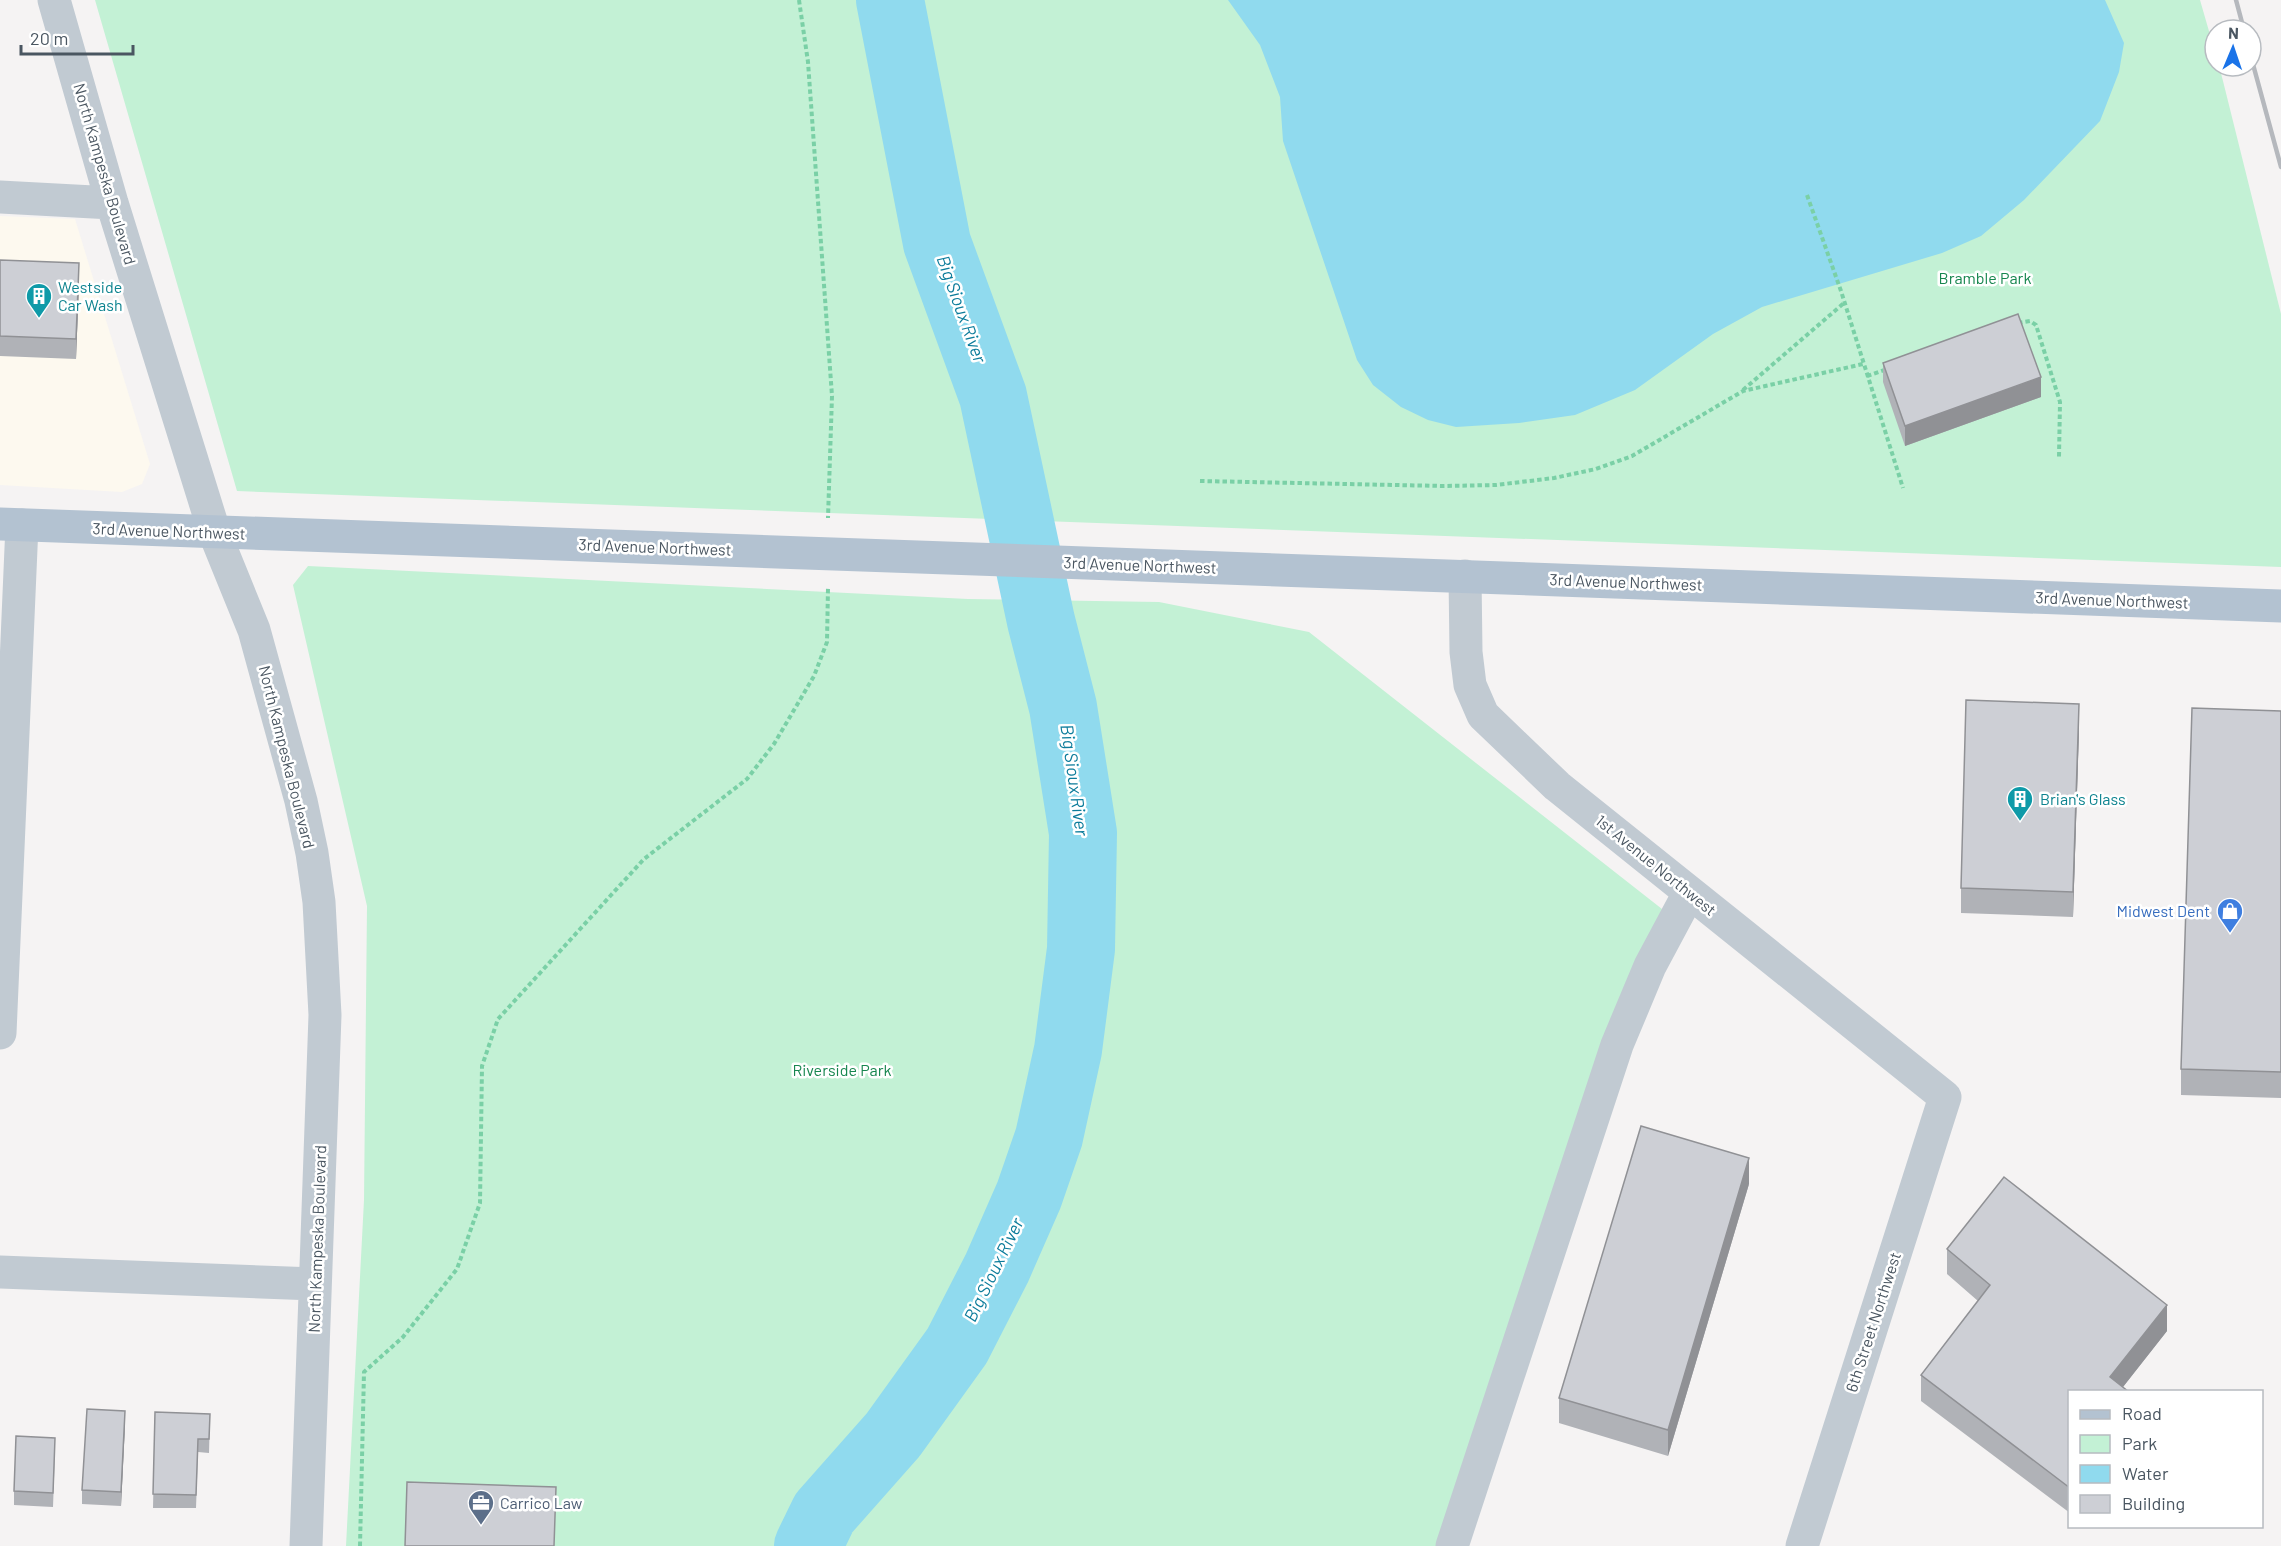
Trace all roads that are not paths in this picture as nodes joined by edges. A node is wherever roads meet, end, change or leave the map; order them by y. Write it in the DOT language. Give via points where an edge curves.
graph roads {
  1 [pos="54,0"];
  2 [pos="0,197"];
  3 [pos="112,203"];
  4 [pos="11,524"];
  5 [pos="215,534"];
  6 [pos="1466,576"];
  7 [pos="2281,606"];
  8 [pos="1689,893"];
  9 [pos="0,1033"];
  10 [pos="1944,1097"];
  11 [pos="0,1272"];
  12 [pos="315,1284"];
  13 [pos="306,1546"];
  14 [pos="1452,1546"];
  15 [pos="1802,1546"];
  1 -- 3 [label="street, North Kampeska Boulevard"];
  2 -- 3 [label="street"];
  3 -- 5 [label="street, North Kampeska Boulevard"];
  4 -- 5 [label="main road, 3rd Avenue Northwest"];
  4 -- 9 [label="street"];
  5 -- 6 [label="main road, 3rd Avenue Northwest"];
  5 -- 12 [label="street, North Kampeska Boulevard" via="254,630 312,853 325,1015"];
  6 -- 7 [label="main road, 3rd Avenue Northwest"];
  6 -- 8 [label="street, 1st Avenue Northwest" via="1470,685 1483,715 1557,786"];
  8 -- 10 [label="street, 1st Avenue Northwest"];
  8 -- 14 [label="street" via="1650,966 1617,1045"];
  10 -- 15 [label="street, 6th Street Northwest"];
  11 -- 12 [label="street"];
  12 -- 13 [label="street, North Kampeska Boulevard"];
}
